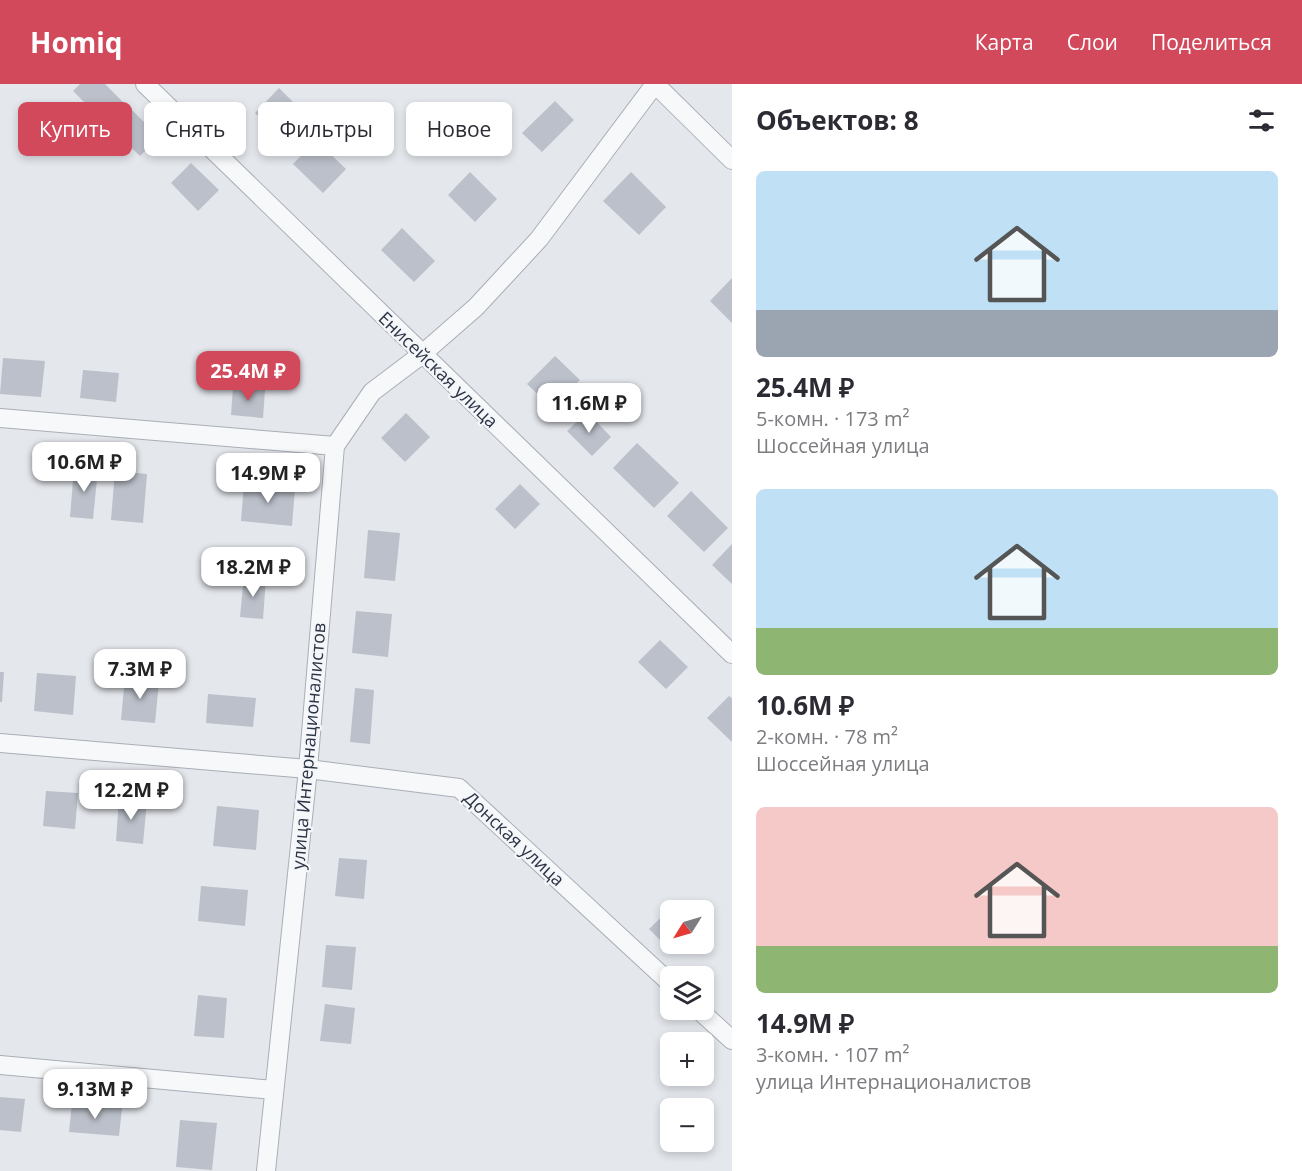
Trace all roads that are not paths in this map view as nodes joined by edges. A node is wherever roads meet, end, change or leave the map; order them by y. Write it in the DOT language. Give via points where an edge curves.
graph roads {
  1 [pos="145,84"];
  2 [pos="655,84"];
  3 [pos="732,160"];
  4 [pos="421,355"];
  5 [pos="0,418"];
  6 [pos="335,446"];
  7 [pos="732,654"];
  8 [pos="0,743"];
  9 [pos="308,769"];
  10 [pos="660,974"];
  11 [pos="710,1020"];
  12 [pos="732,1040"];
  13 [pos="0,1065"];
  14 [pos="274,1090"];
  15 [pos="266,1171"];
  1 -- 4 [label="street, Енисейская улица"];
  2 -- 3 [label="street"];
  2 -- 4 [label="street, улица Интернационалистов" via="539,239 476,307"];
  4 -- 6 [label="street, улица Интернационалистов" via="372,392"];
  4 -- 7 [label="street, Енисейская улица"];
  5 -- 6 [label="street"];
  6 -- 9 [label="street, улица Интернационалистов"];
  8 -- 9 [label="street, Донская улица"];
  9 -- 10 [label="street, Донская улица" via="459,788"];
  9 -- 14 [label="street, улица Интернационалистов"];
  11 -- 12 [label="street"];
  13 -- 14 [label="street"];
  14 -- 15 [label="street, улица Интернационалистов"];
}
